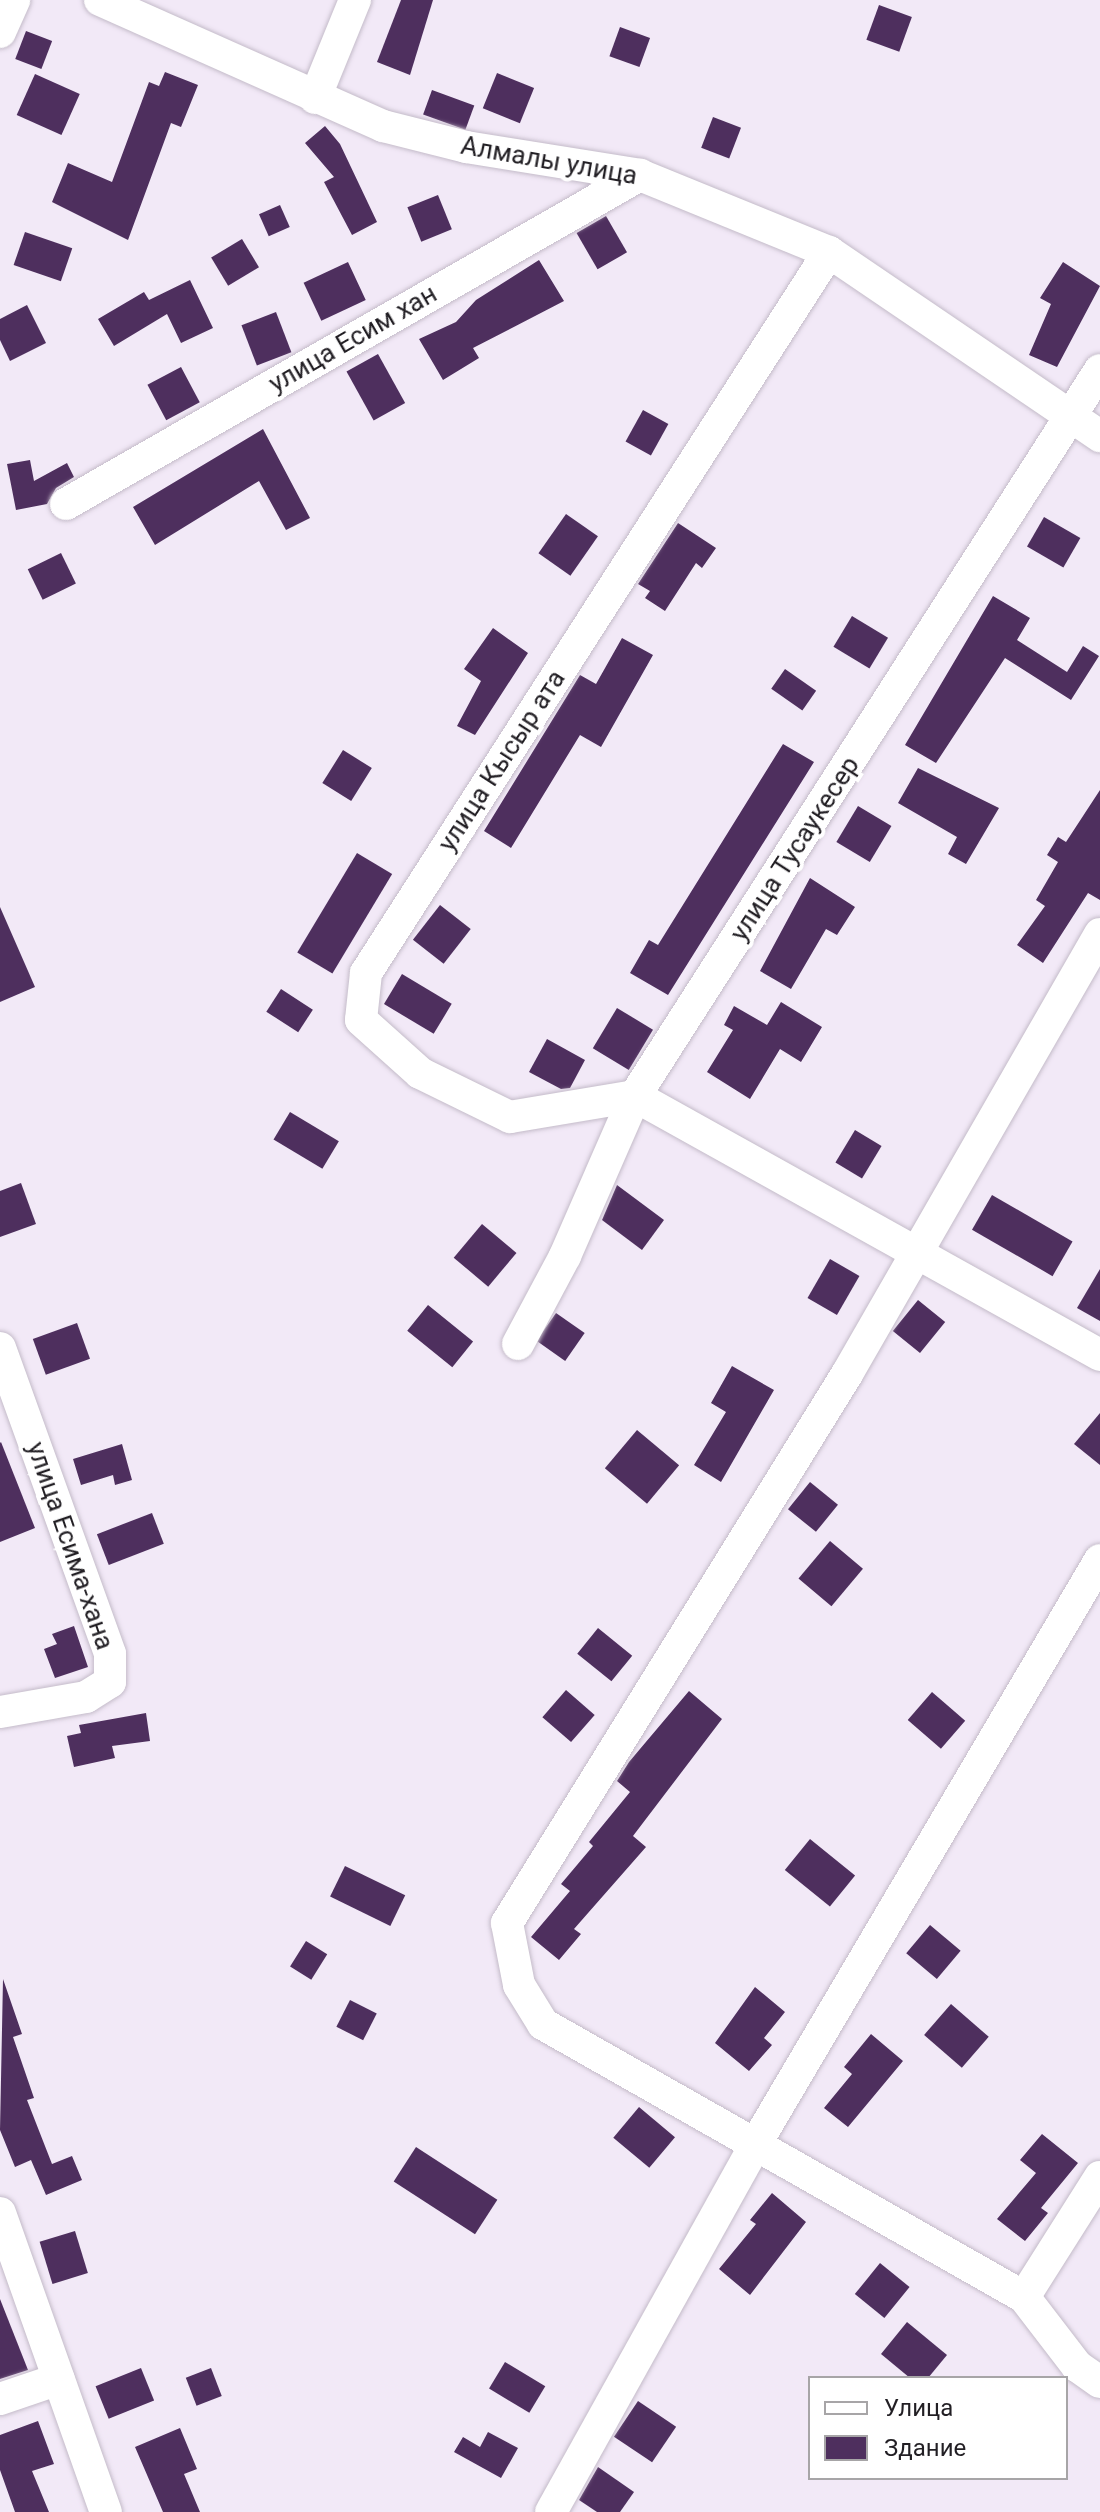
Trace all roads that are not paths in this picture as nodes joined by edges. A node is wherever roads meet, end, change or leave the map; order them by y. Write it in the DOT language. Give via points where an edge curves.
graph roads {
  1 [pos="14,0"];
  2 [pos="100,0"];
  3 [pos="355,0"];
  4 [pos="0,32"];
  5 [pos="315,98"];
  6 [pos="640,175"];
  7 [pos="829,252"];
  8 [pos="1100,370"];
  9 [pos="1071,415"];
  10 [pos="1100,436"];
  11 [pos="66,504"];
  12 [pos="1100,934"];
  13 [pos="635,1096"];
  14 [pos="916,1252"];
  15 [pos="518,1344"];
  16 [pos="0,1348"];
  17 [pos="1100,1355"];
  18 [pos="1100,1560"];
  19 [pos="0,1712"];
  20 [pos="755,2145"];
  21 [pos="1100,2177"];
  22 [pos="0,2213"];
  23 [pos="1024,2297"];
  24 [pos="59,2379"];
  25 [pos="1100,2382"];
  26 [pos="0,2399"];
  27 [pos="106,2512"];
  28 [pos="551,2512"];
  1 -- 4 [label="street"];
  2 -- 5 [label="street, Алмалы улица"];
  3 -- 5 [label="street"];
  5 -- 6 [label="street, Алмалы улица" via="383,126 466,147"];
  6 -- 7 [label="street, Алмалы улица"];
  6 -- 11 [label="street, улица Есим хан"];
  7 -- 9 [label="street, Алмалы улица"];
  7 -- 13 [label="street, улица Кысыр ата" via="366,973 361,1020 420,1073 510,1117"];
  8 -- 9 [label="street, улица Тусаукесер"];
  9 -- 10 [label="street, Алмалы улица"];
  9 -- 13 [label="street, улица Тусаукесер"];
  12 -- 14 [label="street"];
  13 -- 14 [label="street"];
  13 -- 15 [label="street, улица Тусаукесер" via="565,1256"];
  14 -- 17 [label="street"];
  14 -- 20 [label="street" via="847,1374 507,1923 519,1985 543,2024"];
  16 -- 19 [label="street, улица Есима-хана" via="110,1668 110,1682 86,1697"];
  18 -- 20 [label="street"];
  20 -- 23 [label="street"];
  20 -- 28 [label="street"];
  21 -- 23 [label="street"];
  22 -- 24 [label="street"];
  23 -- 25 [label="street" via="1077,2366"];
  24 -- 26 [label="street"];
  24 -- 27 [label="street"];
}
